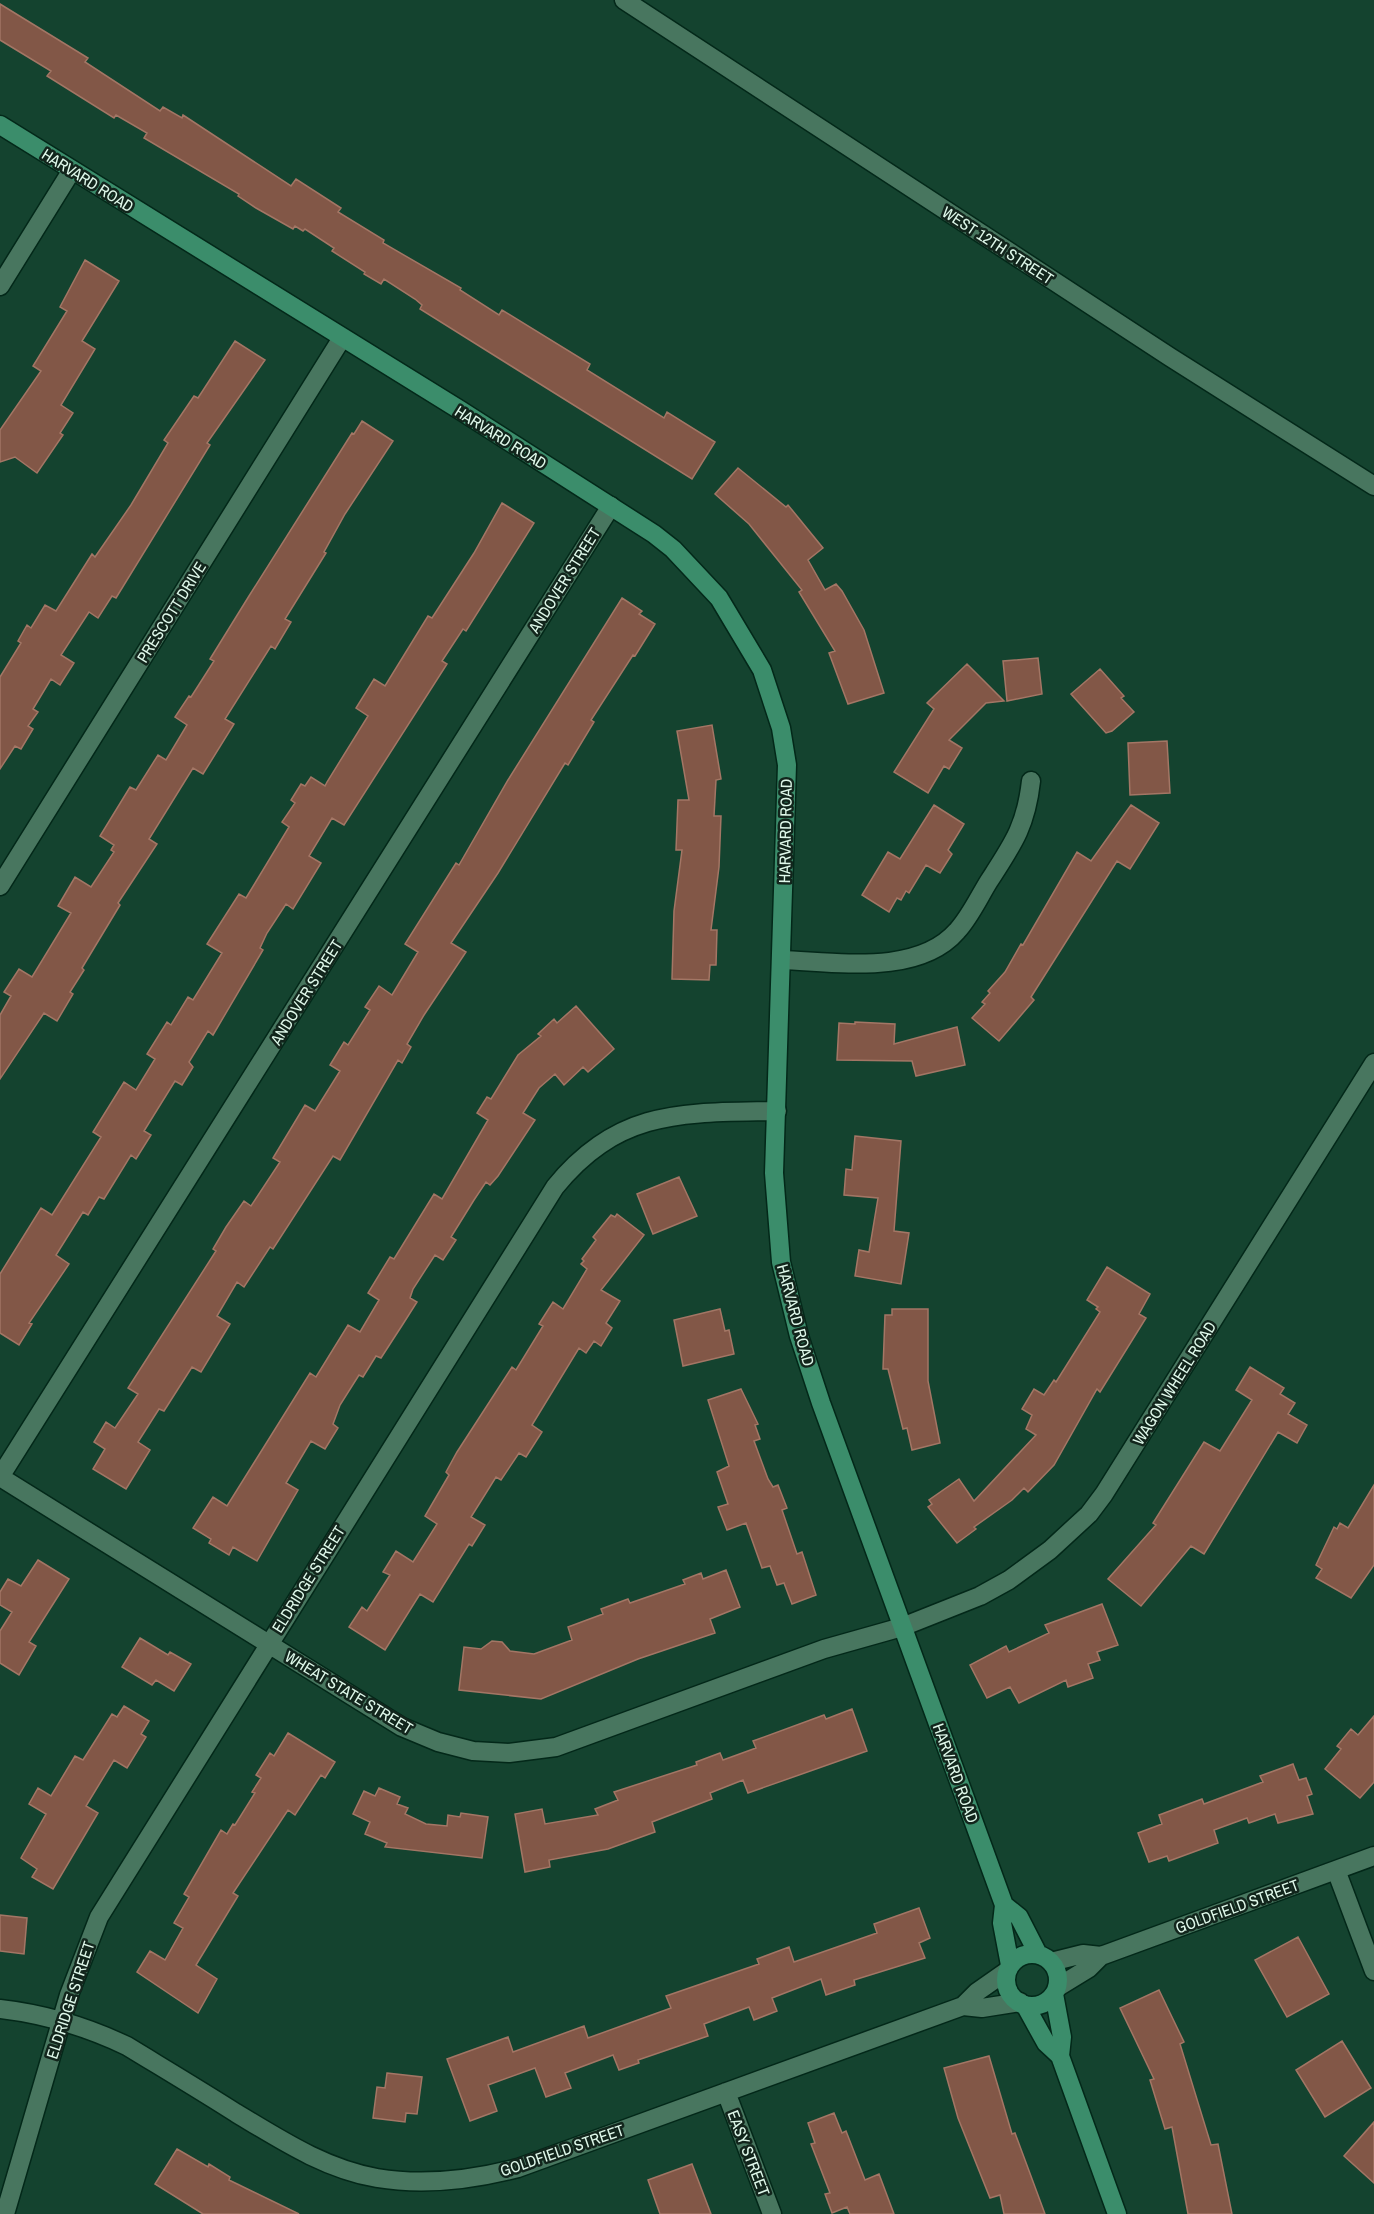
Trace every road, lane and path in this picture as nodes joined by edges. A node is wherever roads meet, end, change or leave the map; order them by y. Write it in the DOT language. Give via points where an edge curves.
graph roads {
  1 [pos="624,0"];
  2 [pos="0,125"];
  3 [pos="72,170"];
  4 [pos="0,286"];
  5 [pos="342,338"];
  6 [pos="1374,486"];
  7 [pos="611,506"];
  8 [pos="1031,781"];
  9 [pos="0,886"];
  10 [pos="782,960"];
  11 [pos="1374,1063"];
  12 [pos="777,1111"];
  13 [pos="0,1477"];
  14 [pos="902,1627"];
  15 [pos="268,1642"];
  16 [pos="1374,1856"];
  17 [pos="1336,1870"];
  18 [pos="1004,1905"];
  19 [pos="1101,1956"];
  20 [pos="1044,1958"];
  21 [pos="1009,1968"];
  22 [pos="1374,1971"];
  23 [pos="1056,1991"];
  24 [pos="1022,2004"];
  25 [pos="963,2006"];
  26 [pos="0,2009"];
  27 [pos="61,2021"];
  28 [pos="1060,2056"];
  29 [pos="726,2092"];
  30 [pos="5,2214"];
  31 [pos="772,2214"];
  32 [pos="1117,2214"];
  1 -- 6 [label="street, WEST 12TH STREET"];
  2 -- 3 [label="street, HARVARD ROAD"];
  3 -- 4 [label="street"];
  3 -- 5 [label="street, HARVARD ROAD"];
  5 -- 7 [label="street, HARVARD ROAD"];
  5 -- 9 [label="street, PRESCOTT DRIVE"];
  7 -- 10 [label="street, HARVARD ROAD" via="654,534 699,574 740,629 771,693 787,765"];
  7 -- 13 [label="street, ANDOVER STREET"];
  8 -- 10 [label="street" via="1028,812 1019,834 957,931 939,947 916,958 892,962"];
  10 -- 12 [label="street, HARVARD ROAD"];
  11 -- 14 [label="street, WAGON WHEEL ROAD" via="1089,1514 1009,1580"];
  12 -- 14 [label="street, HARVARD ROAD" via="774,1173 782,1262 799,1335"];
  12 -- 15 [label="street, ELDRIDGE STREET" via="665,1116 646,1121 598,1144 570,1168"];
  13 -- 15 [label="street, WHEAT STATE STREET"];
  14 -- 15 [label="street, WHEAT STATE STREET" via="824,1649 556,1747 509,1753 473,1751 438,1743 402,1727"];
  14 -- 18 [label="street, HARVARD ROAD"];
  15 -- 27 [label="street, ELDRIDGE STREET" via="99,1917"];
  16 -- 17 [label="street, GOLDFIELD STREET"];
  17 -- 19 [label="street, GOLDFIELD STREET"];
  17 -- 22 [label="street"];
  18 -- 20 [label="street, HARVARD ROAD" via="1019,1917"];
  18 -- 21 [label="street, HARVARD ROAD" via="1002,1923"];
  19 -- 20 [label="street, GOLDFIELD STREET"];
  19 -- 23 [label="street, GOLDFIELD STREET"];
  20 -- 21 [label="street" via="1025,1954"];
  20 -- 23 [label="street" via="1058,1973"];
  21 -- 24 [label="street" via="1008,1989"];
  21 -- 25 [label="street, GOLDFIELD STREET"];
  23 -- 24 [label="street" via="1044,2003"];
  23 -- 28 [label="street" via="1062,2037"];
  24 -- 25 [label="street, GOLDFIELD STREET"];
  24 -- 28 [label="street" via="1046,2043"];
  25 -- 29 [label="street, GOLDFIELD STREET"];
  26 -- 27 [label="street, GOLDFIELD STREET"];
  27 -- 29 [label="street, GOLDFIELD STREET" via="126,2046 293,2148 336,2167 377,2178 456,2180 495,2174"];
  27 -- 30 [label="street, ELDRIDGE STREET"];
  28 -- 32 [label="street"];
  29 -- 31 [label="street, EASY STREET"];
}
